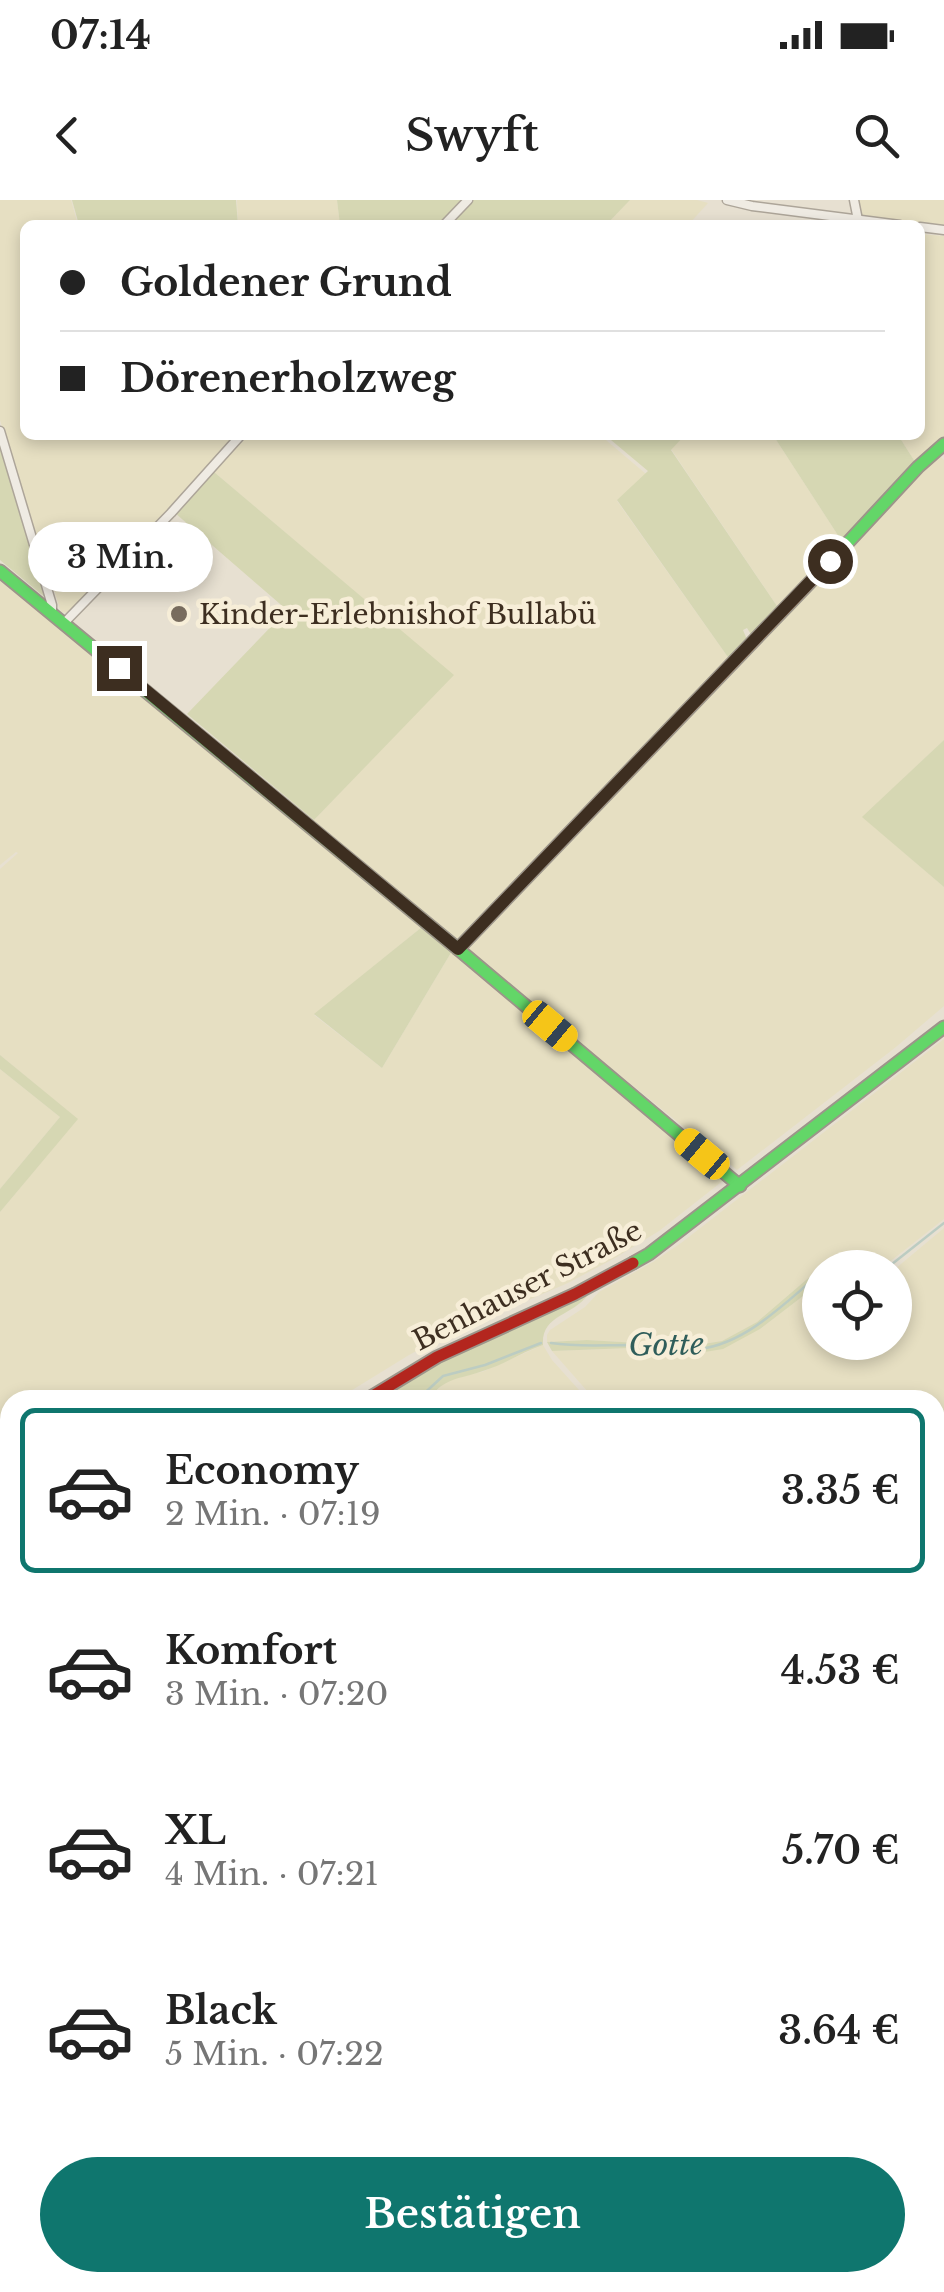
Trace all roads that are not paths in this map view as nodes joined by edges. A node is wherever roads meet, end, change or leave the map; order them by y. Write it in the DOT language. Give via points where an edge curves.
graph roads {
  1 [pos="468,200"];
  2 [pos="727,200"];
  3 [pos="854,200"];
  4 [pos="449,220"];
  5 [pos="858,220"];
  6 [pos="0,432"];
  7 [pos="236,440"];
  8 [pos="944,444"];
  9 [pos="0,571"];
  10 [pos="52,612"];
  11 [pos="64,623"];
  12 [pos="458,949"];
  13 [pos="944,1027"];
  14 [pos="740,1186"];
  15 [pos="383,1390"];
  1 -- 4 [label="street"];
  2 -- 5 [label="street"];
  3 -- 5 [label="street"];
  6 -- 10 [label="street"];
  7 -- 11 [label="street"];
  8 -- 12 [label="street"];
  9 -- 10 [label="street"];
  10 -- 11 [label="street"];
  11 -- 12 [label="street"];
  12 -- 14 [label="street"];
  13 -- 14 [label="street, Benhauser Straße"];
  14 -- 15 [label="street, Benhauser Straße" via="616,1274 437,1357"];
}
